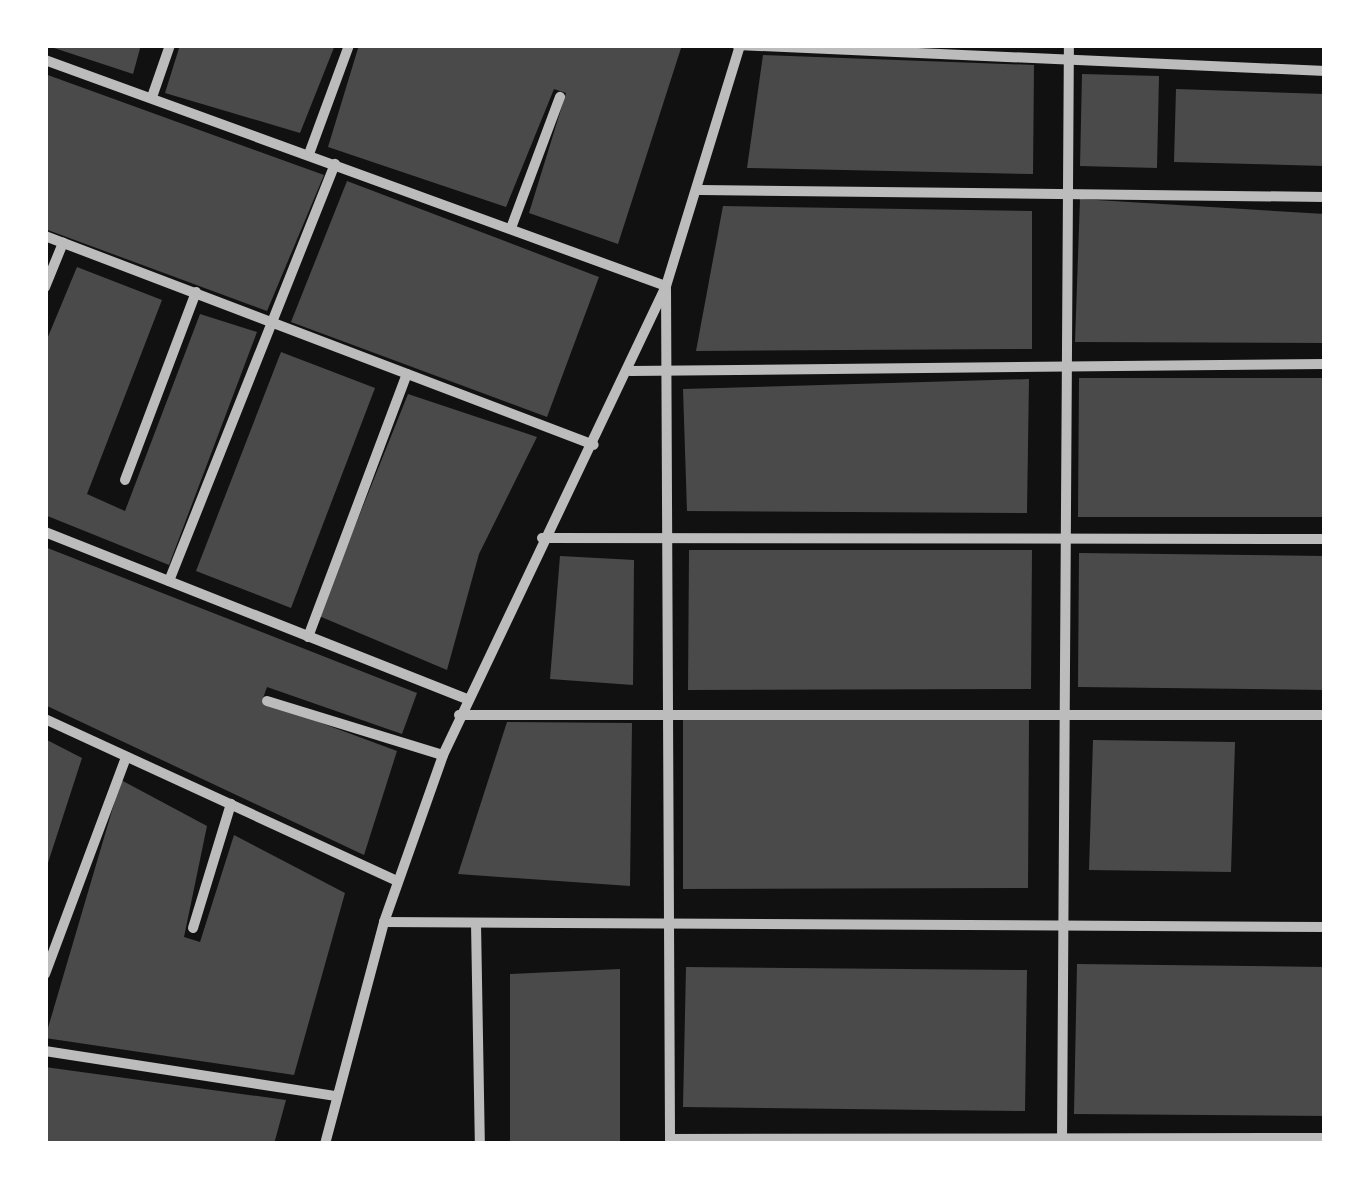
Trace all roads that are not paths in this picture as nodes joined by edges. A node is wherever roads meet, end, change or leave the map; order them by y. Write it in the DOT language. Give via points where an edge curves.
graph roads {
  1 [pos="170,45"];
  2 [pos="349,45"];
  3 [pos="739,45"];
  4 [pos="1069,45"];
  5 [pos="45,60"];
  6 [pos="1069,61"];
  7 [pos="1325,71"];
  8 [pos="152,97"];
  9 [pos="560,97"];
  10 [pos="309,154"];
  11 [pos="335,164"];
  12 [pos="700,190"];
  13 [pos="1068,197"];
  14 [pos="1325,197"];
  15 [pos="511,228"];
  16 [pos="45,236"];
  17 [pos="64,243"];
  18 [pos="666,286"];
  19 [pos="45,287"];
  20 [pos="196,292"];
  21 [pos="272,322"];
  22 [pos="1325,364"];
  23 [pos="668,369"];
  24 [pos="1068,370"];
  25 [pos="630,371"];
  26 [pos="407,374"];
  27 [pos="594,445"];
  28 [pos="125,480"];
  29 [pos="45,532"];
  30 [pos="542,538"];
  31 [pos="671,538"];
  32 [pos="1067,538"];
  33 [pos="1325,539"];
  34 [pos="169,581"];
  35 [pos="308,636"];
  36 [pos="466,699"];
  37 [pos="267,701"];
  38 [pos="459,715"];
  39 [pos="671,715"];
  40 [pos="1065,715"];
  41 [pos="1325,715"];
  42 [pos="45,719"];
  43 [pos="443,755"];
  44 [pos="126,757"];
  45 [pos="231,804"];
  46 [pos="397,881"];
  47 [pos="384,922"];
  48 [pos="476,923"];
  49 [pos="671,924"];
  50 [pos="1064,926"];
  51 [pos="1325,926"];
  52 [pos="192,928"];
  53 [pos="45,974"];
  54 [pos="45,1050"];
  55 [pos="335,1096"];
  56 [pos="1325,1138"];
  57 [pos="1062,1141"];
  58 [pos="670,1142"];
  59 [pos="326,1144"];
  60 [pos="480,1144"];
  1 -- 8 [label="street"];
  2 -- 10 [label="street"];
  3 -- 6 [label="street"];
  3 -- 12 [label="street"];
  4 -- 6 [label="street"];
  5 -- 8 [label="street"];
  6 -- 7 [label="street"];
  6 -- 13 [label="street"];
  8 -- 10 [label="street"];
  9 -- 15 [label="street"];
  10 -- 11 [label="street"];
  11 -- 15 [label="street"];
  11 -- 21 [label="street"];
  12 -- 13 [label="street"];
  12 -- 18 [label="street"];
  13 -- 14 [label="street"];
  13 -- 24 [label="street"];
  15 -- 18 [label="street"];
  16 -- 17 [label="street"];
  17 -- 19 [label="street"];
  17 -- 20 [label="street"];
  18 -- 23 [label="street"];
  18 -- 25 [label="street"];
  20 -- 21 [label="street"];
  20 -- 28 [label="street"];
  21 -- 26 [label="street"];
  21 -- 34 [label="street"];
  22 -- 24 [label="street"];
  23 -- 24 [label="street"];
  23 -- 25 [label="street"];
  23 -- 31 [label="street"];
  24 -- 32 [label="street"];
  25 -- 27 [label="street"];
  26 -- 27 [label="street"];
  26 -- 35 [label="street"];
  27 -- 30 [label="street"];
  29 -- 34 [label="street"];
  30 -- 31 [label="street"];
  30 -- 36 [label="street"];
  31 -- 32 [label="street"];
  31 -- 39 [label="street"];
  32 -- 33 [label="street"];
  32 -- 40 [label="street"];
  34 -- 35 [label="street"];
  35 -- 36 [label="street"];
  36 -- 38 [label="street"];
  37 -- 43 [label="street"];
  38 -- 39 [label="street"];
  38 -- 43 [label="street"];
  39 -- 40 [label="street"];
  39 -- 49 [label="street"];
  40 -- 41 [label="street"];
  40 -- 50 [label="street"];
  42 -- 44 [label="street"];
  43 -- 46 [label="street"];
  44 -- 45 [label="street"];
  44 -- 53 [label="street"];
  45 -- 46 [label="street"];
  45 -- 52 [label="street"];
  46 -- 47 [label="street"];
  47 -- 48 [label="street"];
  47 -- 55 [label="street"];
  48 -- 49 [label="street"];
  48 -- 60 [label="street"];
  49 -- 50 [label="street"];
  49 -- 58 [label="street"];
  50 -- 51 [label="street"];
  50 -- 57 [label="street"];
  54 -- 55 [label="street"];
  55 -- 59 [label="street"];
  56 -- 57 [label="street"];
  57 -- 58 [label="street"];
}
